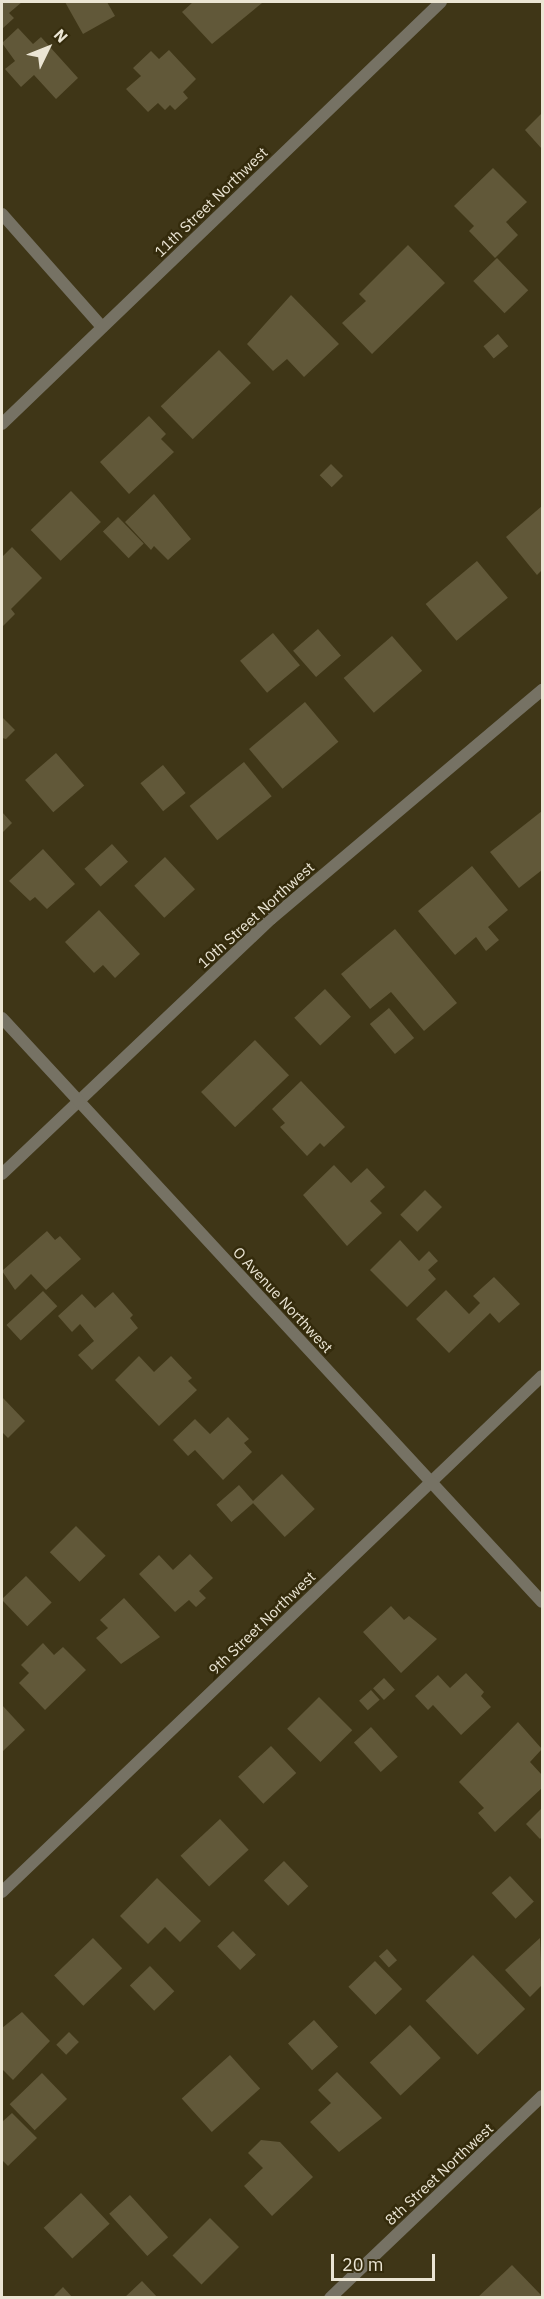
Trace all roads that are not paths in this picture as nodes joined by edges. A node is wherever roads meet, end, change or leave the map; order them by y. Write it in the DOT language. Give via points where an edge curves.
graph roads {
  1 [pos="441,2"];
  2 [pos="2,214"];
  3 [pos="102,327"];
  4 [pos="2,424"];
  5 [pos="543,690"];
  6 [pos="2,1018"];
  7 [pos="79,1101"];
  8 [pos="2,1174"];
  9 [pos="543,1376"];
  10 [pos="431,1482"];
  11 [pos="543,1602"];
  12 [pos="2,1892"];
  13 [pos="543,2096"];
  14 [pos="330,2298"];
  1 -- 3 [label="street, 11th Street Northwest"];
  2 -- 3 [label="street"];
  3 -- 4 [label="street, 11th Street Northwest"];
  5 -- 7 [label="street, 10th Street Northwest" via="271,918"];
  6 -- 7 [label="street, O Avenue Northwest"];
  7 -- 8 [label="street, 10th Street Northwest"];
  7 -- 10 [label="street, O Avenue Northwest"];
  9 -- 10 [label="street, 9th Street Northwest"];
  10 -- 11 [label="street, O Avenue Northwest"];
  10 -- 12 [label="street, 9th Street Northwest"];
  13 -- 14 [label="street, 8th Street Northwest"];
}
